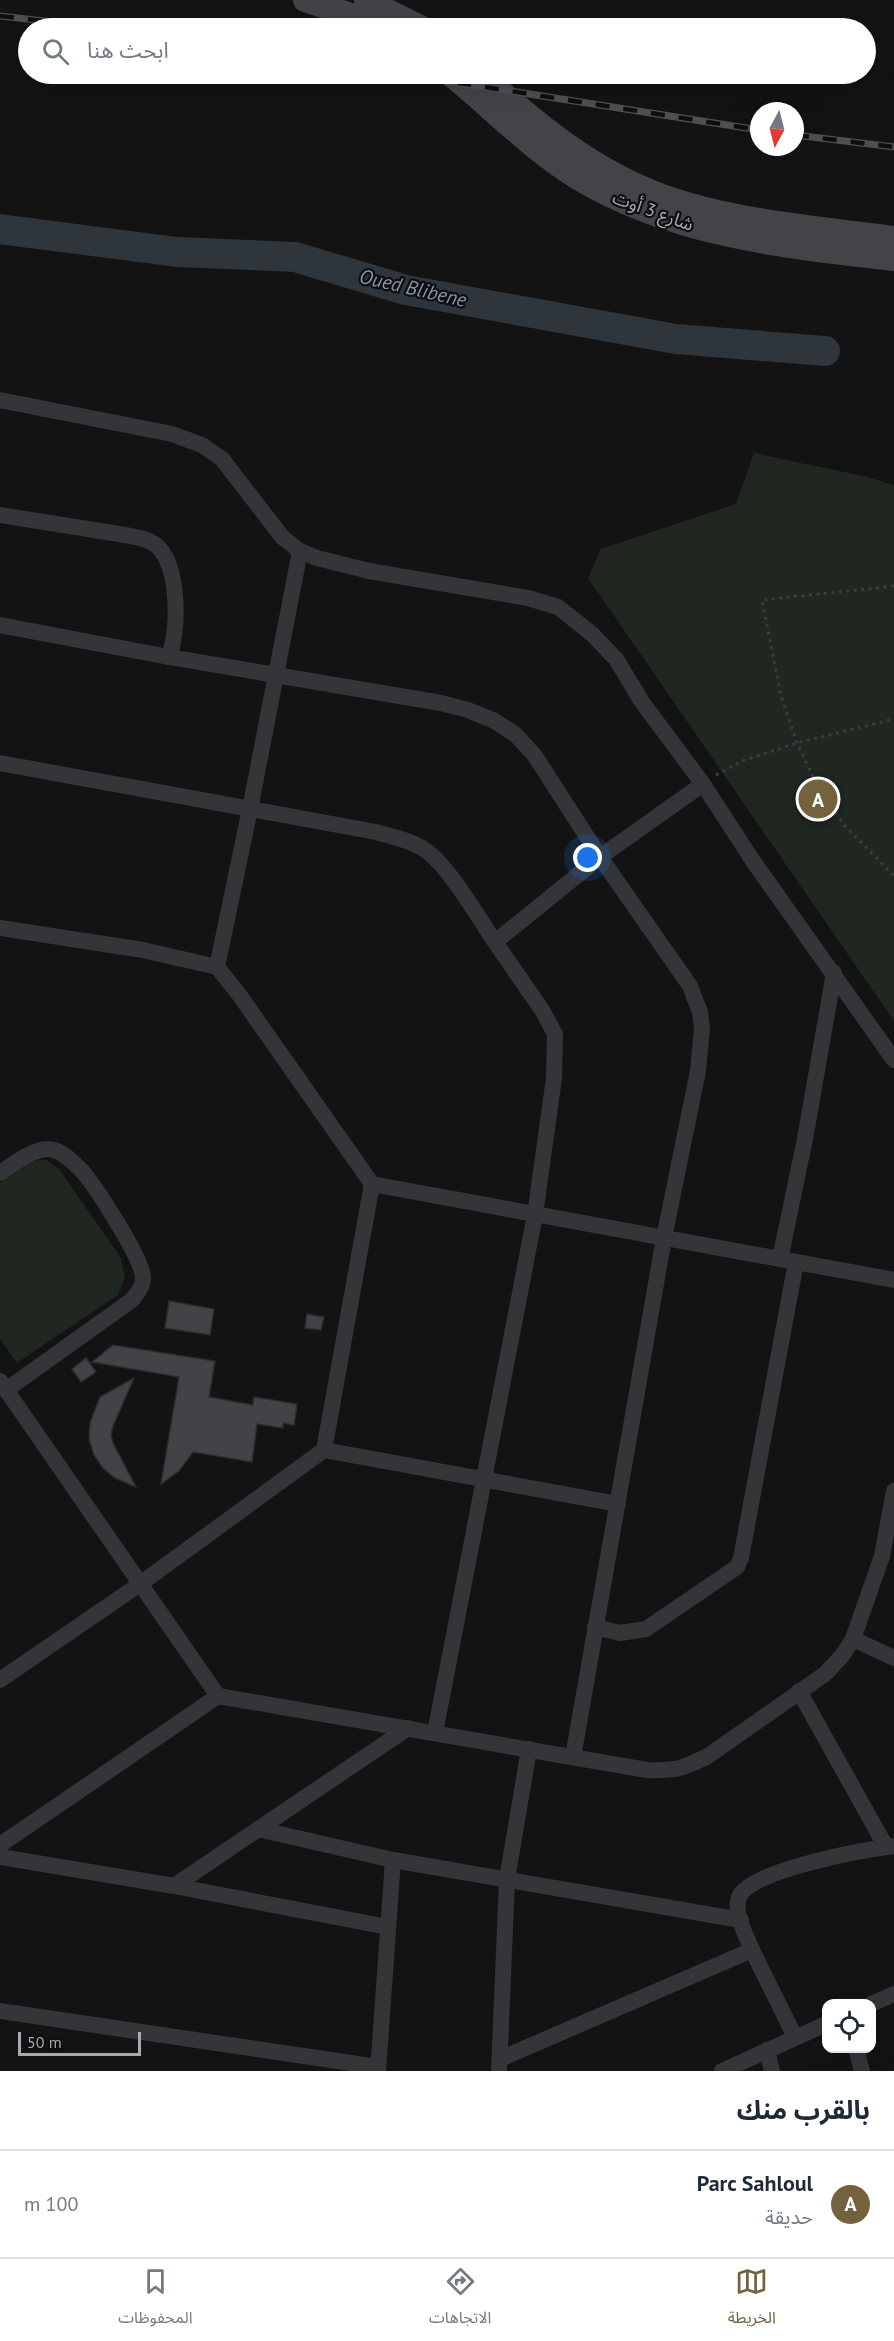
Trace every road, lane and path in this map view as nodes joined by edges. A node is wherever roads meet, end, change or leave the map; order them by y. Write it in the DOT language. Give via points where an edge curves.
graph roads {
  1 [pos="305,0"];
  2 [pos="366,0"];
  3 [pos="358,18"];
  4 [pos="402,18"];
  5 [pos="484,85"];
  6 [pos="894,238"];
  7 [pos="894,260"];
  8 [pos="0,400"];
  9 [pos="0,515"];
  10 [pos="300,551"];
  11 [pos="894,586"];
  12 [pos="1,631"];
  13 [pos="169,657"];
  14 [pos="275,675"];
  15 [pos="894,719"];
  16 [pos="797,743"];
  17 [pos="0,764"];
  18 [pos="703,784"];
  19 [pos="250,809"];
  20 [pos="600,857"];
  21 [pos="894,876"];
  22 [pos="0,928"];
  23 [pos="495,942"];
  24 [pos="217,967"];
  25 [pos="834,973"];
  26 [pos="894,1060"];
  27 [pos="0,1173"];
  28 [pos="372,1184"];
  29 [pos="535,1215"];
  30 [pos="664,1238"];
  31 [pos="788,1261"];
  32 [pos="894,1280"];
  33 [pos="3,1385"];
  34 [pos="324,1450"];
  35 [pos="483,1478"];
  36 [pos="894,1491"];
  37 [pos="618,1504"];
  38 [pos="888,1556"];
  39 [pos="140,1584"];
  40 [pos="595,1627"];
  41 [pos="853,1639"];
  42 [pos="894,1658"];
  43 [pos="0,1680"];
  44 [pos="799,1691"];
  45 [pos="218,1696"];
  46 [pos="408,1728"];
  47 [pos="435,1733"];
  48 [pos="529,1749"];
  49 [pos="573,1757"];
  50 [pos="258,1829"];
  51 [pos="0,1845"];
  52 [pos="890,1846"];
  53 [pos="0,1857"];
  54 [pos="393,1860"];
  55 [pos="507,1880"];
  56 [pos="174,1886"];
  57 [pos="741,1920"];
  58 [pos="388,1927"];
  59 [pos="752,1950"];
  60 [pos="894,1994"];
  61 [pos="876,2002"];
  62 [pos="0,2011"];
  63 [pos="822,2026"];
  64 [pos="795,2037"];
  65 [pos="767,2050"];
  66 [pos="857,2053"];
  67 [pos="500,2065"];
  68 [pos="378,2069"];
  69 [pos="722,2071"];
  70 [pos="772,2071"];
  71 [pos="862,2071"];
  1 -- 3 [label="main road"];
  2 -- 4 [label="main road"];
  5 -- 6 [label="main road" via="579,154 666,197 733,214"];
  5 -- 7 [label="main road, شارع 3 أوت" via="551,159 611,196 660,217 786,245"];
  8 -- 10 [label="street" via="172,434 202,445 222,459 284,538"];
  9 -- 13 [label="street" via="125,535 156,545 169,564 176,604 174,643"];
  10 -- 14 [label="street"];
  10 -- 18 [label="street" via="369,571 528,598 558,607 616,659 642,702"];
  11 -- 16 [label="path" via="762,600 781,696"];
  12 -- 13 [label="street"];
  13 -- 14 [label="street"];
  14 -- 19 [label="street"];
  14 -- 20 [label="street" via="441,703 495,720 535,756"];
  15 -- 16 [label="path"];
  16 -- 18 [label="path" via="742,761"];
  16 -- 21 [label="path" via="817,785 844,825"];
  17 -- 19 [label="street"];
  18 -- 20 [label="street"];
  18 -- 25 [label="street"];
  19 -- 23 [label="street" via="376,832 427,851 443,867"];
  19 -- 24 [label="street"];
  20 -- 23 [label="street"];
  20 -- 30 [label="street" via="690,986 701,1020 698,1071"];
  22 -- 24 [label="street"];
  23 -- 29 [label="street" via="555,1034 555,1078"];
  24 -- 28 [label="street"];
  25 -- 26 [label="street"];
  25 -- 31 [label="street"];
  27 -- 33 [label="street" via="37,1151 54,1150 67,1156 84,1173 107,1209 130,1246 143,1277 132,1300"];
  28 -- 29 [label="street"];
  28 -- 34 [label="street"];
  29 -- 30 [label="street"];
  29 -- 35 [label="street"];
  30 -- 31 [label="street"];
  30 -- 37 [label="street"];
  31 -- 32 [label="street"];
  31 -- 40 [label="street" via="737,1567 646,1629 620,1633"];
  33 -- 39 [label="street"];
  34 -- 35 [label="street"];
  34 -- 39 [label="street"];
  35 -- 37 [label="street"];
  35 -- 47 [label="street"];
  36 -- 38 [label="street"];
  37 -- 40 [label="street"];
  38 -- 41 [label="street"];
  39 -- 43 [label="street"];
  39 -- 45 [label="street"];
  40 -- 49 [label="street"];
  41 -- 42 [label="street"];
  41 -- 44 [label="street" via="825,1674"];
  44 -- 49 [label="street" via="708,1756 672,1771"];
  44 -- 52 [label="street"];
  45 -- 46 [label="street"];
  45 -- 51 [label="street"];
  46 -- 47 [label="street"];
  46 -- 50 [label="street"];
  47 -- 48 [label="street"];
  48 -- 49 [label="street"];
  48 -- 55 [label="street"];
  50 -- 54 [label="street"];
  50 -- 56 [label="street"];
  52 -- 57 [label="street" via="766,1875 751,1883 740,1896 737,1911"];
  53 -- 56 [label="street"];
  54 -- 55 [label="street"];
  54 -- 58 [label="street"];
  55 -- 57 [label="street"];
  55 -- 67 [label="street"];
  56 -- 58 [label="street"];
  57 -- 59 [label="street"];
  58 -- 68 [label="street"];
  59 -- 64 [label="street"];
  59 -- 67 [label="street"];
  60 -- 61 [label="street"];
  62 -- 68 [label="street"];
  63 -- 64 [label="street"];
  64 -- 65 [label="street"];
  65 -- 69 [label="street"];
  65 -- 70 [label="street"];
  66 -- 71 [label="street"];
}
